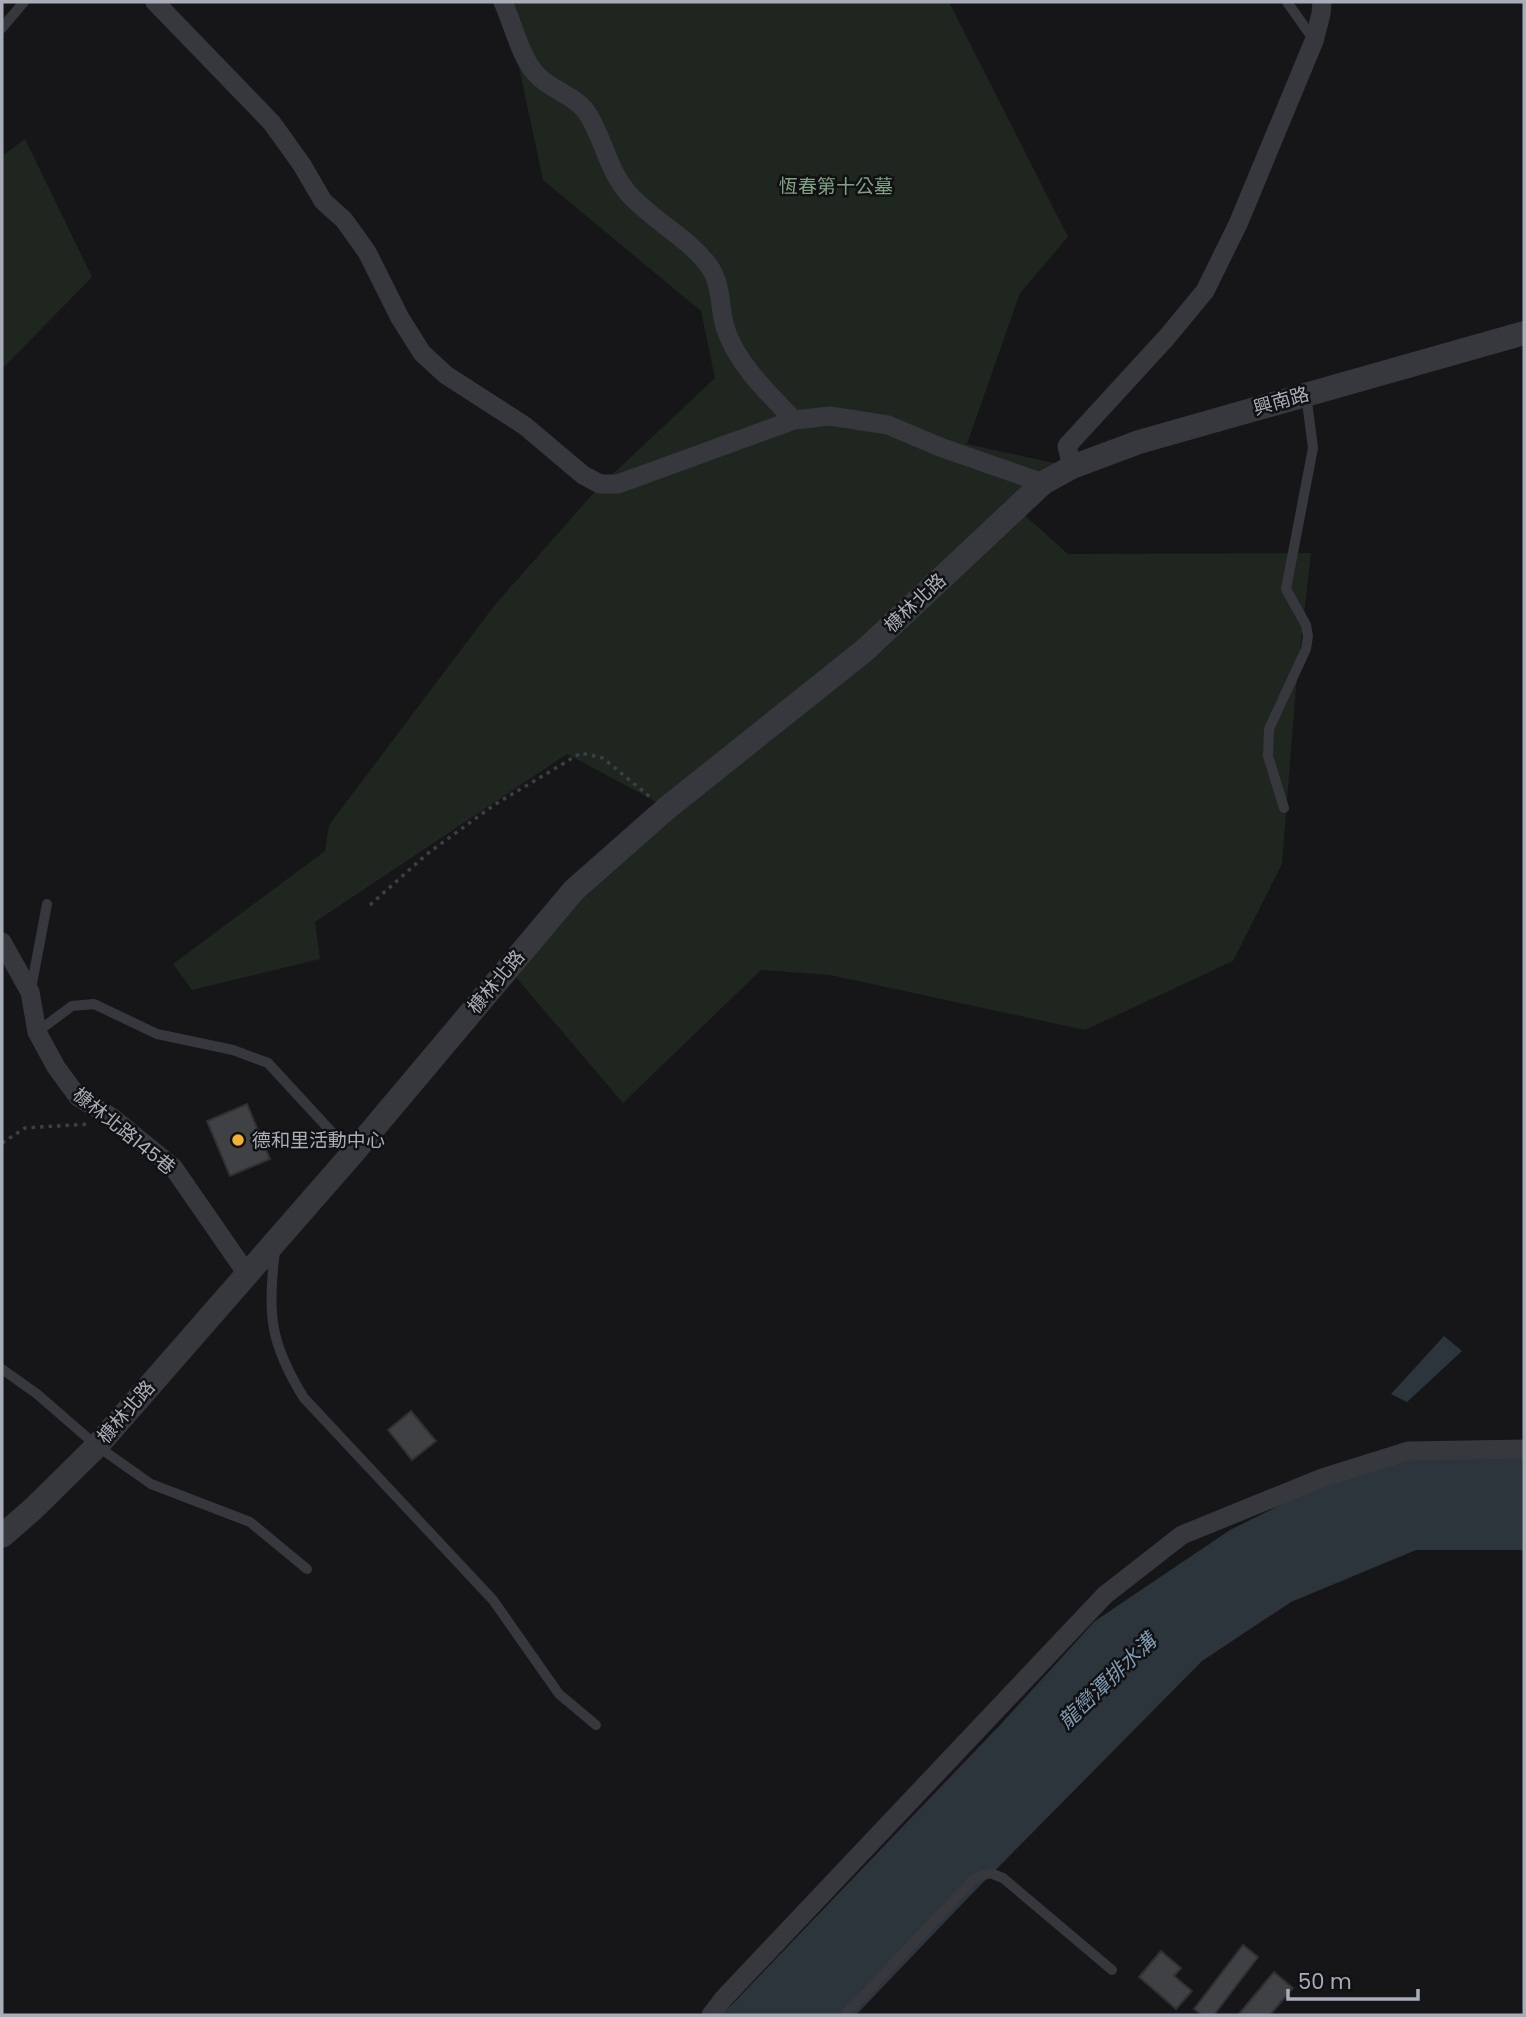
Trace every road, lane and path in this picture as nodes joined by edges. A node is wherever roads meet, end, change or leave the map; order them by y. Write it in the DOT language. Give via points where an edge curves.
graph roads {
  1 [pos="24,2"];
  2 [pos="155,2"];
  3 [pos="503,2"];
  4 [pos="1287,2"];
  5 [pos="1322,2"];
  6 [pos="2,28"];
  7 [pos="1314,41"];
  8 [pos="1521,339"];
  9 [pos="1306,394"];
  10 [pos="794,420"];
  11 [pos="1072,467"];
  12 [pos="1043,482"];
  13 [pos="667,808"];
  14 [pos="1284,808"];
  15 [pos="47,904"];
  16 [pos="370,905"];
  17 [pos="2,942"];
  18 [pos="30,992"];
  19 [pos="37,1032"];
  20 [pos="113,1118"];
  21 [pos="2,1143"];
  22 [pos="352,1154"];
  23 [pos="276,1240"];
  24 [pos="247,1274"];
  25 [pos="2,1369"];
  26 [pos="97,1446"];
  27 [pos="1524,1449"];
  28 [pos="2,1536"];
  29 [pos="307,1569"];
  30 [pos="596,1726"];
  31 [pos="1112,1970"];
  32 [pos="711,2015"];
  33 [pos="845,2015"];
  1 -- 6 [label="lane"];
  2 -- 10 [label="street" via="272,123 323,201 367,252 422,354 525,426 583,475 600,484 618,484"];
  3 -- 10 [label="street" via="526,60 537,75 574,99 589,116 628,193 704,258 718,283 725,326 735,351"];
  4 -- 7 [label="lane"];
  5 -- 7 [label="street"];
  7 -- 11 [label="street" via="1205,291 1068,446"];
  8 -- 9 [label="street, 興南路"];
  9 -- 11 [label="street, 興南路" via="1139,442"];
  9 -- 14 [label="lane" via="1313,448 1286,589 1308,636 1269,729 1268,743"];
  10 -- 12 [label="street" via="830,416 888,425"];
  11 -- 12 [label="street, 興南路"];
  12 -- 13 [label="street, 槺林北路" via="865,650"];
  13 -- 16 [label="path" via="603,758 581,753 494,805 427,854"];
  13 -- 22 [label="street, 槺林北路" via="574,890"];
  15 -- 18 [label="lane"];
  17 -- 18 [label="street, 槺林北路145巷"];
  18 -- 19 [label="street, 槺林北路145巷"];
  19 -- 20 [label="street, 槺林北路145巷" via="78,1097"];
  19 -- 22 [label="lane" via="72,1006 94,1004 157,1034 233,1050 268,1063"];
  20 -- 21 [label="path" via="92,1124 25,1128"];
  20 -- 24 [label="street, 槺林北路145巷" via="173,1167"];
  22 -- 23 [label="street, 槺林北路"];
  23 -- 24 [label="street, 槺林北路"];
  23 -- 30 [label="lane" via="271,1320 277,1348 304,1398 493,1600 559,1694"];
  24 -- 26 [label="street, 槺林北路"];
  25 -- 26 [label="lane"];
  26 -- 28 [label="street, 槺林北路"];
  26 -- 29 [label="lane" via="151,1484 250,1522"];
  27 -- 32 [label="street" via="1408,1451 1322,1478 1182,1535 1105,1595"];
  31 -- 33 [label="lane" via="1003,1878 990,1873 975,1878"];
}
